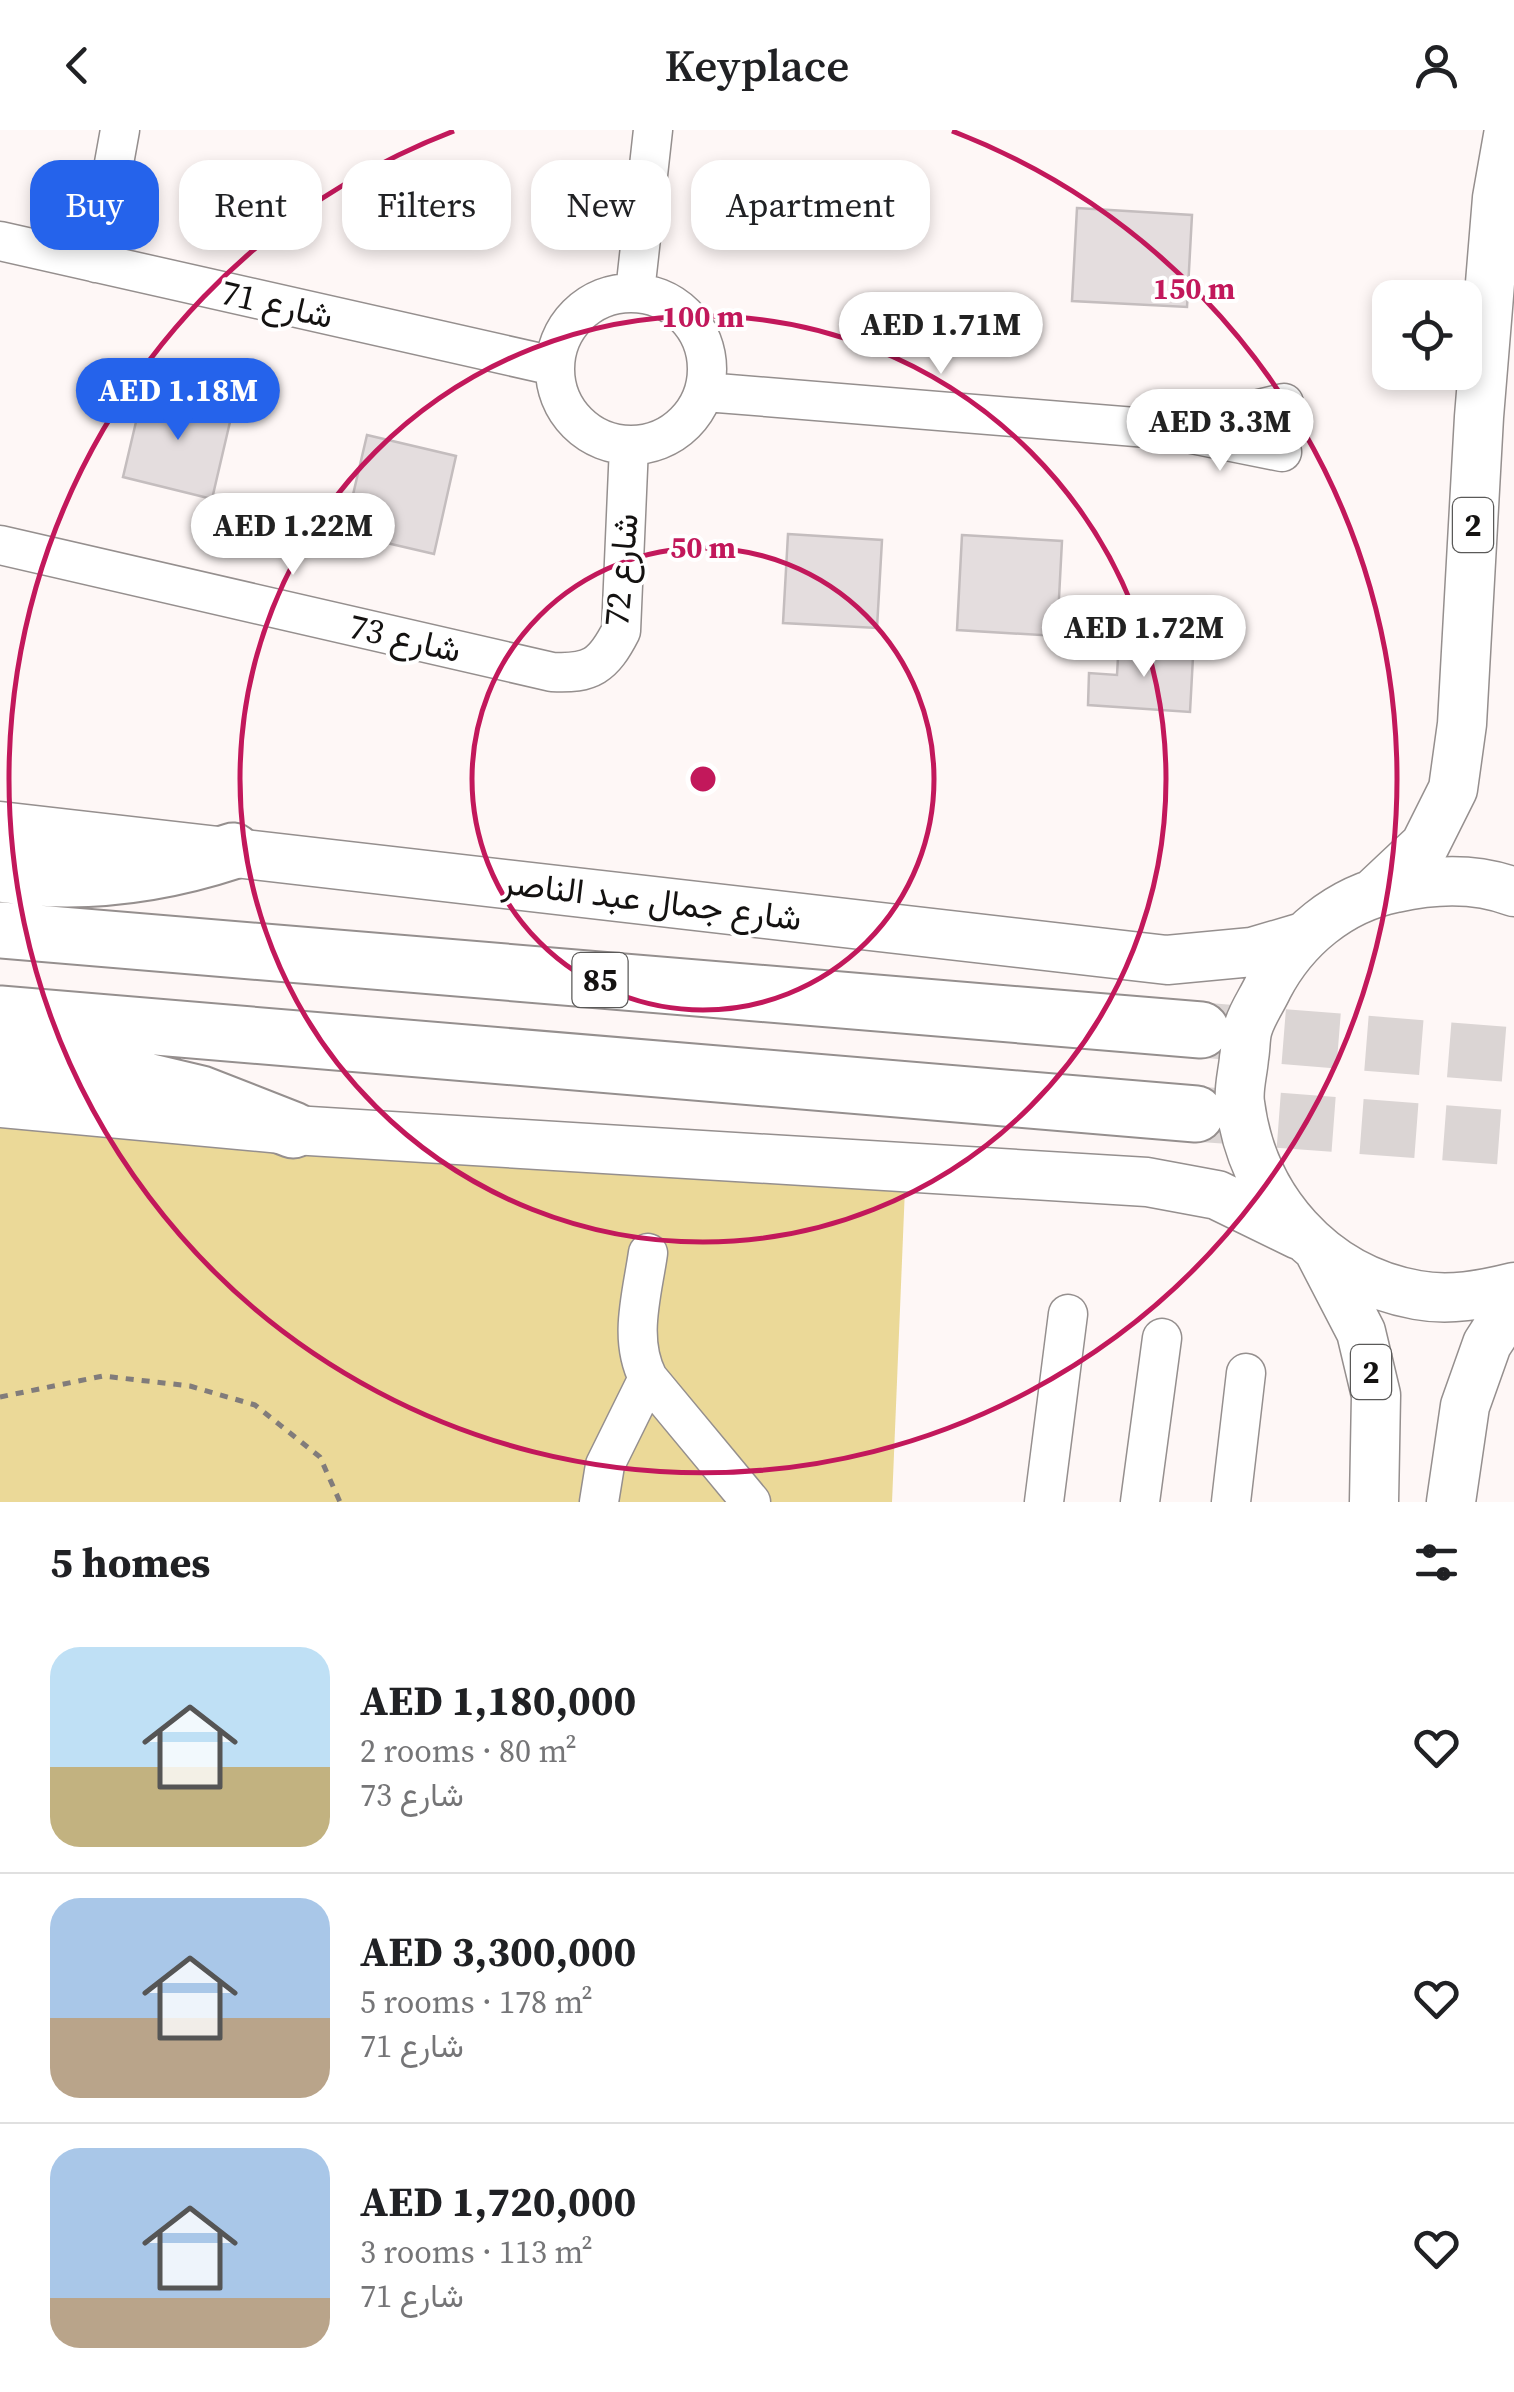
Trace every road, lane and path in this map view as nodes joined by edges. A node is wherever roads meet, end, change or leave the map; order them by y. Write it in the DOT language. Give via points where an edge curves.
graph roads {
  1 [pos="120,130"];
  2 [pos="653,130"];
  3 [pos="1509,130"];
  4 [pos="0,241"];
  5 [pos="96,263"];
  6 [pos="635,292"];
  7 [pos="554,366"];
  8 [pos="705,392"];
  9 [pos="1284,402"];
  10 [pos="1172,430"];
  11 [pos="628,446"];
  12 [pos="1282,452"];
  13 [pos="0,545"];
  14 [pos="577,674"];
  15 [pos="0,826"];
  16 [pos="233,850"];
  17 [pos="0,874"];
  18 [pos="1375,892"];
  19 [pos="1514,892"];
  20 [pos="0,930"];
  21 [pos="1303,937"];
  22 [pos="0,1014"];
  23 [pos="1200,1030"];
  24 [pos="0,1064"];
  25 [pos="0,1103"];
  26 [pos="1196,1114"];
  27 [pos="292,1130"];
  28 [pos="1310,1244"];
  29 [pos="648,1253"];
  30 [pos="1514,1287"];
  31 [pos="1514,1302"];
  32 [pos="1068,1314"];
  33 [pos="1162,1338"];
  34 [pos="1246,1373"];
  35 [pos="648,1378"];
  36 [pos="0,1397"];
  37 [pos="340,1502"];
  38 [pos="599,1502"];
  39 [pos="752,1502"];
  40 [pos="1044,1502"];
  41 [pos="1140,1502"];
  42 [pos="1231,1502"];
  43 [pos="1374,1502"];
  44 [pos="1451,1502"];
  1 -- 5 [label="street"];
  2 -- 6 [label="street"];
  3 -- 18 [label="main road, 2" via="1487,317 1454,788 1425,845"];
  4 -- 5 [label="street, شارع 71"];
  5 -- 7 [label="street, شارع 71"];
  6 -- 7 [label="street" via="604,297 579,312 561,337"];
  6 -- 8 [label="street" via="668,302 694,325 707,357"];
  7 -- 11 [label="street" via="558,396 574,422 599,440"];
  8 -- 10 [label="street"];
  8 -- 11 [label="street" via="676,432"];
  9 -- 10 [label="street"];
  10 -- 12 [label="street"];
  11 -- 14 [label="street, شارع 72" via="621,631 611,652"];
  13 -- 14 [label="street, شارع 73"];
  15 -- 16 [label="main road, شارع جمال عبد الناصر"];
  16 -- 17 [label="highway" via="128,876 55,880"];
  16 -- 21 [label="main road, شارع جمال عبد الناصر" via="1168,960 1252,952"];
  18 -- 19 [label="main road, 2" via="1434,879"];
  18 -- 21 [label="main road, 2"];
  20 -- 23 [label="highway, 85"];
  21 -- 28 [label="main road, 2" via="1282,960 1248,1026 1239,1100 1257,1173"];
  22 -- 26 [label="highway"];
  24 -- 27 [label="highway" via="142,1080 201,1094"];
  25 -- 27 [label="main road"];
  27 -- 28 [label="main road" via="1147,1182 1217,1195"];
  28 -- 30 [label="main road, 2" via="1366,1281 1418,1296 1472,1297"];
  28 -- 43 [label="main road, 2" via="1361,1332 1376,1395"];
  29 -- 35 [label="street" via="636,1338"];
  31 -- 44 [label="main road" via="1487,1344 1465,1406"];
  32 -- 40 [label="street"];
  33 -- 41 [label="street"];
  34 -- 42 [label="street"];
  35 -- 38 [label="street" via="605,1465"];
  35 -- 39 [label="street"];
  36 -- 37 [label="path" via="102,1376 190,1386 254,1405 320,1456"];
}
